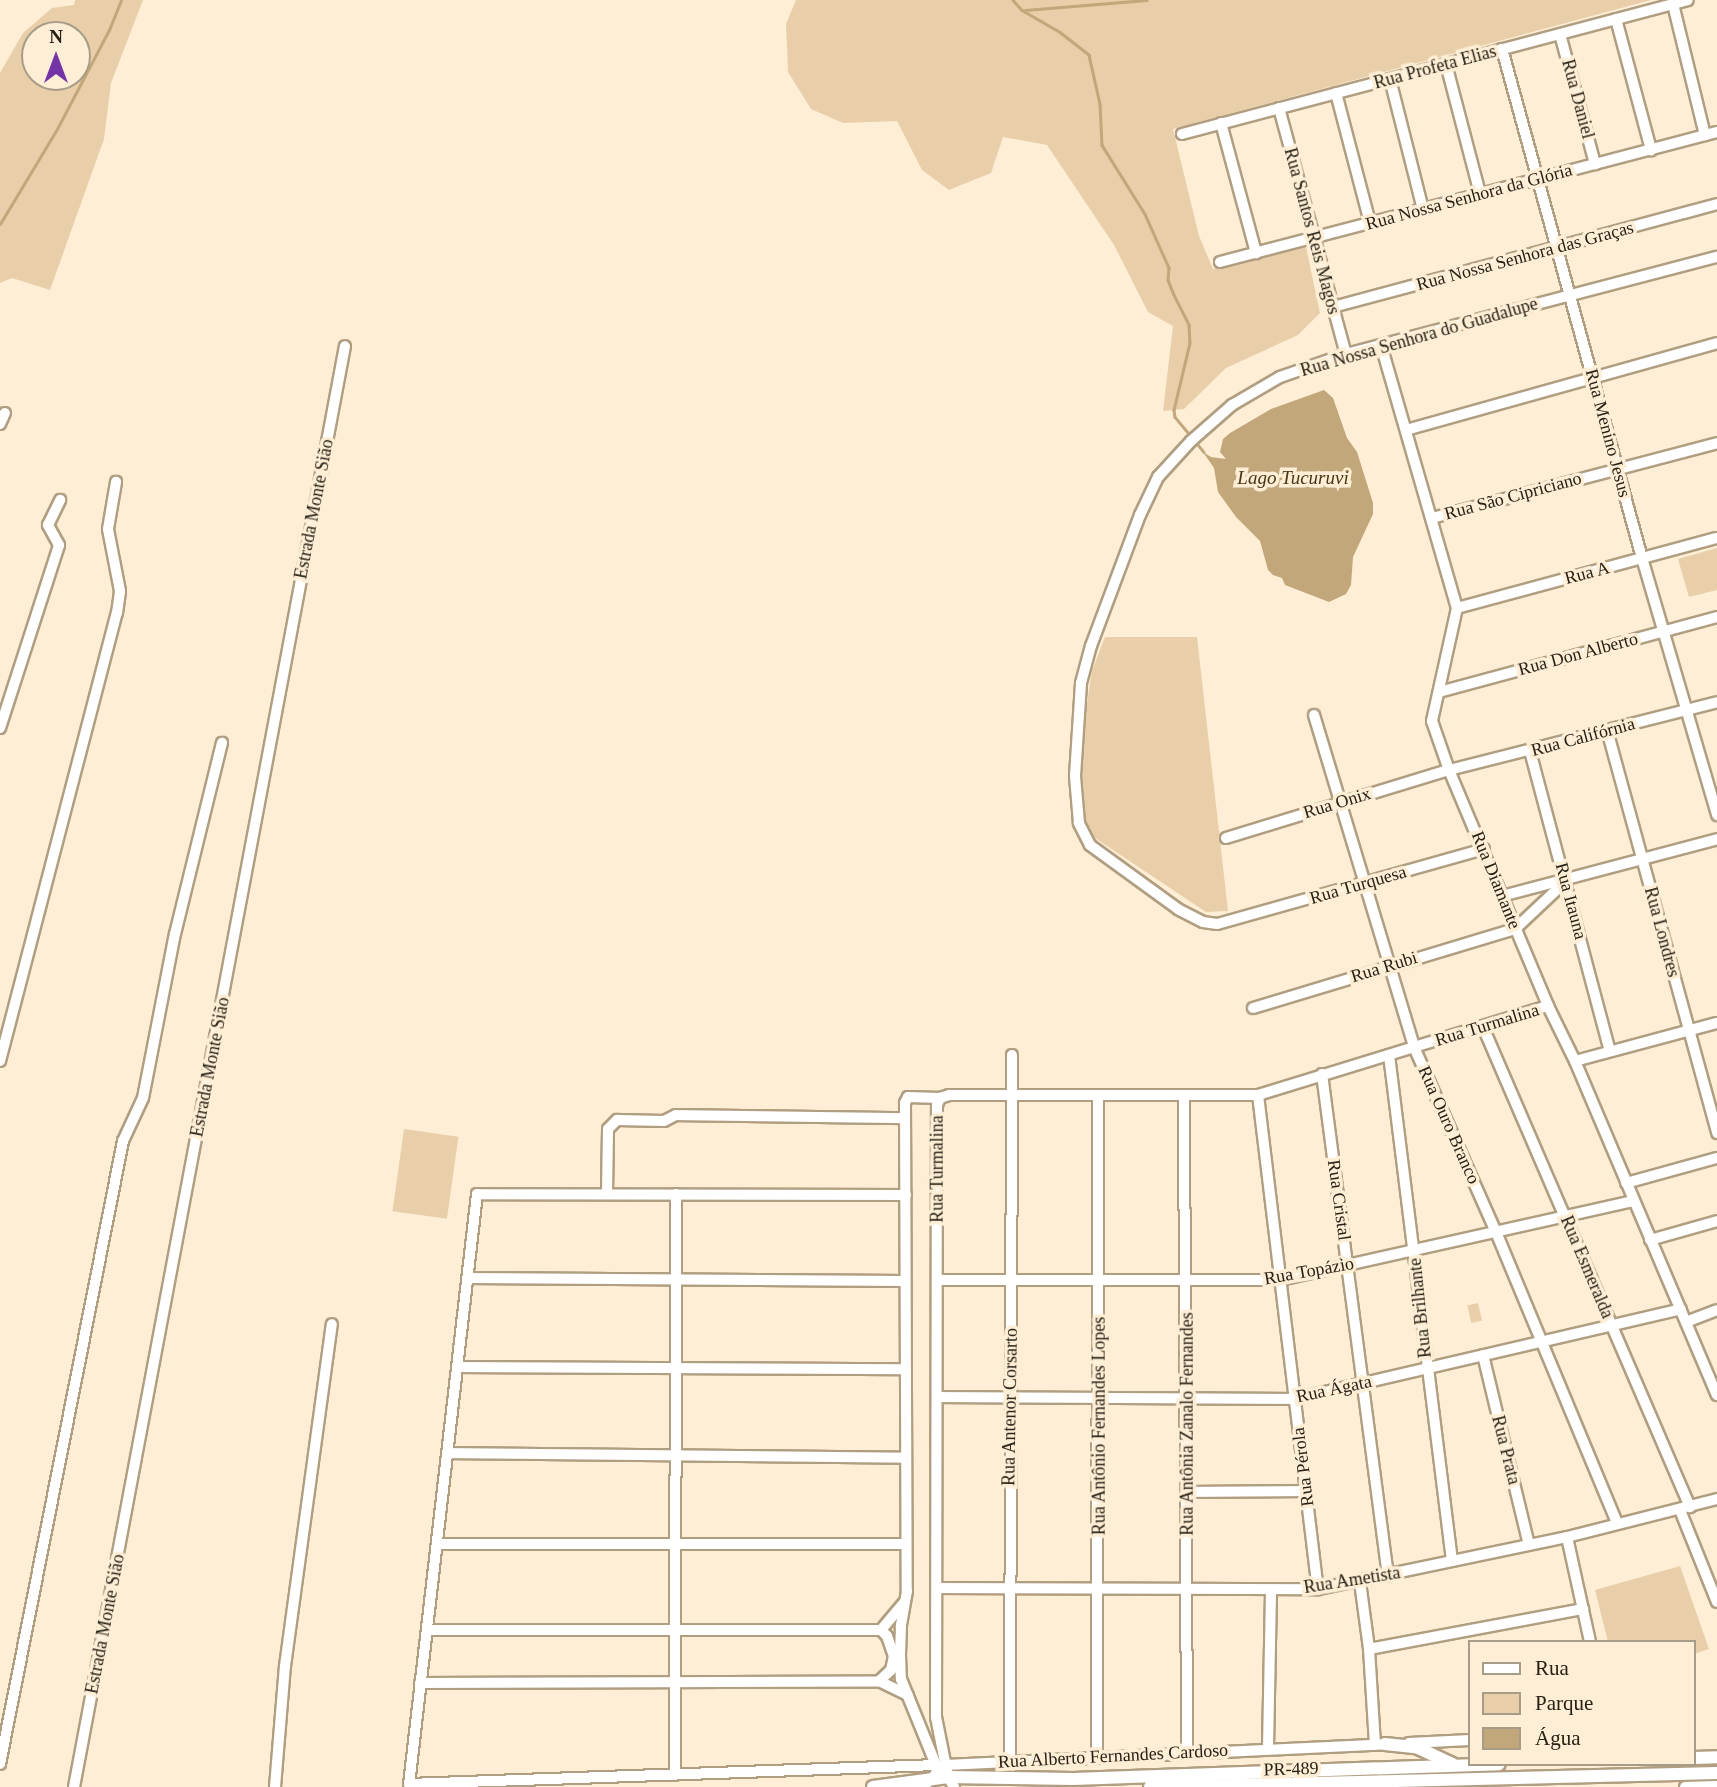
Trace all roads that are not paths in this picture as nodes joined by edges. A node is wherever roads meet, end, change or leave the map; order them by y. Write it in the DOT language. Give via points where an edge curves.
graph roads {
  1 [pos="1688,0"];
  2 [pos="1673,4"];
  3 [pos="1616,19"];
  4 [pos="1560,34"];
  5 [pos="1502,49"];
  6 [pos="1446,64"];
  7 [pos="1390,79"];
  8 [pos="1336,93"];
  9 [pos="1279,108"];
  10 [pos="1221,123"];
  11 [pos="1717,132"];
  12 [pos="1182,134"];
  13 [pos="1705,135"];
  14 [pos="1651,150"];
  15 [pos="1595,164"];
  16 [pos="1538,179"];
  17 [pos="1480,194"];
  18 [pos="1717,205"];
  19 [pos="1423,209"];
  20 [pos="1370,223"];
  21 [pos="1314,238"];
  22 [pos="1557,248"];
  23 [pos="1256,253"];
  24 [pos="1717,257"];
  25 [pos="1220,262"];
  26 [pos="1570,295"];
  27 [pos="1333,307"];
  28 [pos="1717,343"];
  29 [pos="1381,345"];
  30 [pos="345,346"];
  31 [pos="1346,354"];
  32 [pos="1592,376"];
  33 [pos="1406,430"];
  34 [pos="1717,443"];
  35 [pos="1617,469"];
  36 [pos="116,482"];
  37 [pos="60,500"];
  38 [pos="1432,518"];
  39 [pos="1717,538"];
  40 [pos="1642,558"];
  41 [pos="1457,608"];
  42 [pos="1717,617"];
  43 [pos="1664,631"];
  44 [pos="1440,692"];
  45 [pos="1717,702"];
  46 [pos="1688,709"];
  47 [pos="1314,715"];
  48 [pos="0,728"];
  49 [pos="1607,730"];
  50 [pos="222,744"];
  51 [pos="1530,751"];
  52 [pos="1449,770"];
  53 [pos="1340,802"];
  54 [pos="1717,816"];
  55 [pos="1226,838"];
  56 [pos="1717,839"];
  57 [pos="1484,849"];
  58 [pos="1643,859"];
  59 [pos="1566,881"];
  60 [pos="1365,883"];
  61 [pos="1502,896"];
  62 [pos="1231,922"];
  63 [pos="1515,929"];
  64 [pos="1390,965"];
  65 [pos="1548,1006"];
  66 [pos="1253,1008"];
  67 [pos="1717,1023"];
  68 [pos="1483,1027"];
  69 [pos="1688,1031"];
  70 [pos="1414,1047"];
  71 [pos="1610,1051"];
  72 [pos="1012,1055"];
  73 [pos="1389,1055"];
  74 [pos="0,1061"];
  75 [pos="1575,1061"];
  76 [pos="1322,1074"];
  77 [pos="1258,1095"];
  78 [pos="1012,1096"];
  79 [pos="1184,1096"];
  80 [pos="1098,1097"];
  81 [pos="940,1098"];
  82 [pos="905,1118"];
  83 [pos="1717,1133"];
  84 [pos="1717,1158"];
  85 [pos="1626,1182"];
  86 [pos="607,1194"];
  87 [pos="676,1194"];
  88 [pos="906,1195"];
  89 [pos="1633,1201"];
  90 [pos="1566,1217"];
  91 [pos="1717,1221"];
  92 [pos="1496,1232"];
  93 [pos="1650,1240"];
  94 [pos="1414,1250"];
  95 [pos="1348,1266"];
  96 [pos="467,1278"];
  97 [pos="676,1279"];
  98 [pos="937,1280"];
  99 [pos="1012,1280"];
  100 [pos="1280,1280"];
  101 [pos="904,1281"];
  102 [pos="1099,1281"];
  103 [pos="1187,1281"];
  104 [pos="1681,1309"];
  105 [pos="1717,1310"];
  106 [pos="1686,1322"];
  107 [pos="332,1324"];
  108 [pos="1612,1326"];
  109 [pos="1543,1342"];
  110 [pos="1483,1355"];
  111 [pos="457,1367"];
  112 [pos="676,1368"];
  113 [pos="1427,1368"];
  114 [pos="904,1369"];
  115 [pos="1363,1383"];
  116 [pos="1717,1395"];
  117 [pos="937,1397"];
  118 [pos="1011,1398"];
  119 [pos="1099,1398"];
  120 [pos="1187,1399"];
  121 [pos="1295,1399"];
  122 [pos="447,1453"];
  123 [pos="676,1455"];
  124 [pos="906,1458"];
  125 [pos="1306,1491"];
  126 [pos="1187,1492"];
  127 [pos="1717,1499"];
  128 [pos="1685,1508"];
  129 [pos="1617,1524"];
  130 [pos="1567,1537"];
  131 [pos="437,1544"];
  132 [pos="676,1544"];
  133 [pos="906,1544"];
  134 [pos="1529,1545"];
  135 [pos="1452,1561"];
  136 [pos="1388,1576"];
  137 [pos="1360,1582"];
  138 [pos="937,1588"];
  139 [pos="1008,1588"];
  140 [pos="1098,1589"];
  141 [pos="1318,1589"];
  142 [pos="1187,1590"];
  143 [pos="1271,1590"];
  144 [pos="905,1601"];
  145 [pos="1717,1602"];
  146 [pos="1583,1609"];
  147 [pos="426,1630"];
  148 [pos="675,1630"];
  149 [pos="881,1630"];
  150 [pos="1590,1640"];
  151 [pos="1369,1649"];
  152 [pos="879,1681"];
  153 [pos="420,1683"];
  154 [pos="675,1683"];
  155 [pos="908,1695"];
  156 [pos="1468,1740"];
  157 [pos="1380,1744"];
  158 [pos="1268,1748"];
  159 [pos="1187,1752"];
  160 [pos="1097,1755"];
  161 [pos="1717,1757"];
  162 [pos="1696,1758"];
  163 [pos="1010,1760"];
  164 [pos="0,1764"];
  165 [pos="1456,1765"];
  166 [pos="1468,1765"];
  167 [pos="1717,1773"];
  168 [pos="939,1774"];
  169 [pos="675,1775"];
  170 [pos="1717,1786"];
  171 [pos="74,1787"];
  172 [pos="275,1787"];
  173 [pos="873,1787"];
  174 [pos="1150,1787"];
  175 [pos="1685,1787"];
  1 -- 2 [label="street, Rua Profeta Elias"];
  2 -- 3 [label="street, Rua Profeta Elias"];
  2 -- 13 [label="street"];
  3 -- 4 [label="street, Rua Profeta Elias"];
  3 -- 14 [label="street"];
  4 -- 5 [label="street, Rua Profeta Elias"];
  4 -- 15 [label="street, Rua Daniel"];
  5 -- 6 [label="street, Rua Profeta Elias"];
  5 -- 16 [label="street, Rua Menino Jesus"];
  6 -- 7 [label="street, Rua Profeta Elias"];
  6 -- 17 [label="street"];
  7 -- 8 [label="street, Rua Profeta Elias"];
  7 -- 19 [label="street"];
  8 -- 9 [label="street, Rua Profeta Elias"];
  8 -- 20 [label="street"];
  9 -- 10 [label="street, Rua Profeta Elias"];
  9 -- 21 [label="street, Rua Santos Reis Magos"];
  10 -- 12 [label="street, Rua Profeta Elias"];
  10 -- 23 [label="street"];
  11 -- 13 [label="street, Rua Nossa Senhora da Glória"];
  13 -- 14 [label="street, Rua Nossa Senhora da Glória"];
  14 -- 15 [label="street, Rua Nossa Senhora da Glória"];
  15 -- 16 [label="street, Rua Nossa Senhora da Glória"];
  16 -- 17 [label="street, Rua Nossa Senhora da Glória"];
  16 -- 22 [label="street, Rua Menino Jesus"];
  17 -- 19 [label="street, Rua Nossa Senhora da Glória"];
  18 -- 22 [label="street, Rua Nossa Senhora das Graças"];
  19 -- 20 [label="street, Rua Nossa Senhora da Glória"];
  20 -- 21 [label="street, Rua Nossa Senhora da Glória"];
  21 -- 23 [label="street, Rua Nossa Senhora da Glória"];
  21 -- 27 [label="street, Rua Santos Reis Magos"];
  22 -- 26 [label="street, Rua Menino Jesus"];
  22 -- 27 [label="street, Rua Nossa Senhora das Graças"];
  23 -- 25 [label="street, Rua Nossa Senhora da Glória"];
  24 -- 26 [label="street, Rua Nossa Senhora do Guadalupe"];
  26 -- 29 [label="street, Rua Nossa Senhora do Guadalupe"];
  26 -- 32 [label="street, Rua Menino Jesus"];
  27 -- 31 [label="street, Rua Santos Reis Magos"];
  28 -- 32 [label="street"];
  29 -- 31 [label="street, Rua Nossa Senhora do Guadalupe"];
  29 -- 33 [label="street, Rua Diamante"];
  30 -- 171 [label="street, Estrada Monte Sião"];
  31 -- 62 [label="street, Rua Nossa Senhora do Guadalupe" via="1263,386 1232,405 1167,465 1150,492 1091,646 1077,709 1079,823 1090,845 1189,916 1210,923"];
  32 -- 33 [label="street"];
  32 -- 35 [label="street, Rua Menino Jesus"];
  33 -- 38 [label="street, Rua Diamante"];
  34 -- 35 [label="street, Rua São Cipriciano"];
  35 -- 38 [label="street, Rua São Cipriciano"];
  35 -- 40 [label="street, Rua Menino Jesus"];
  36 -- 74 [label="street" via="108,529 120,591 117,612"];
  37 -- 48 [label="street" via="48,525 59,545"];
  38 -- 41 [label="street, Rua Diamante"];
  39 -- 40 [label="street, Rua A"];
  40 -- 41 [label="street, Rua A"];
  40 -- 43 [label="street, Rua Menino Jesus"];
  41 -- 44 [label="street, Rua Diamante"];
  42 -- 43 [label="street, Rua Don Alberto"];
  43 -- 44 [label="street, Rua Don Alberto"];
  43 -- 46 [label="street, Rua Menino Jesus"];
  44 -- 52 [label="street, Rua Diamante" via="1432,721"];
  45 -- 46 [label="street, Rua Califórnia"];
  46 -- 49 [label="street, Rua Califórnia"];
  46 -- 54 [label="street, Rua Menino Jesus"];
  47 -- 53 [label="street, Rua Ouro Branco"];
  49 -- 51 [label="street, Rua Califórnia"];
  49 -- 58 [label="street, Rua Londres"];
  50 -- 164 [label="street" via="175,934 143,1098 123,1142"];
  51 -- 52 [label="street, Rua Califórnia"];
  51 -- 59 [label="street, Rua Itauna"];
  52 -- 53 [label="street, Rua Onix"];
  52 -- 57 [label="street, Rua Diamante"];
  53 -- 55 [label="street, Rua Onix"];
  53 -- 60 [label="street, Rua Ouro Branco"];
  56 -- 58 [label="street"];
  57 -- 60 [label="street, Rua Turquesa"];
  57 -- 61 [label="street, Rua Diamante"];
  58 -- 59 [label="street"];
  58 -- 69 [label="street, Rua Londres"];
  59 -- 61 [label="street"];
  59 -- 63 [label="street"];
  59 -- 71 [label="street, Rua Itauna"];
  60 -- 62 [label="street, Rua Turquesa"];
  60 -- 64 [label="street, Rua Ouro Branco"];
  61 -- 63 [label="street, Rua Diamante"];
  63 -- 64 [label="street, Rua Rubi"];
  63 -- 65 [label="street, Rua Diamante"];
  64 -- 66 [label="street, Rua Rubi"];
  64 -- 70 [label="street, Rua Ouro Branco"];
  65 -- 68 [label="street, Rua Turmalina"];
  65 -- 75 [label="street, Rua Diamante"];
  67 -- 69 [label="street"];
  68 -- 70 [label="street, Rua Turmalina"];
  68 -- 90 [label="street, Rua Esmeralda"];
  69 -- 71 [label="street"];
  69 -- 83 [label="street, Rua Londres"];
  70 -- 73 [label="street, Rua Turmalina"];
  70 -- 92 [label="street, Rua Ouro Branco"];
  71 -- 75 [label="street"];
  72 -- 78 [label="street, Rua Antenor Corsarto"];
  73 -- 76 [label="street, Rua Turmalina"];
  73 -- 94 [label="street, Rua Brilhante"];
  75 -- 85 [label="street, Rua Diamante"];
  76 -- 77 [label="street, Rua Turmalina"];
  76 -- 95 [label="street, Rua Cristal"];
  77 -- 79 [label="street, Rua Turmalina"];
  77 -- 100 [label="street, Rua Pérola"];
  78 -- 80 [label="street, Rua Turmalina"];
  78 -- 81 [label="street, Rua Turmalina"];
  78 -- 99 [label="street, Rua Antenor Corsarto"];
  79 -- 80 [label="street, Rua Turmalina"];
  79 -- 103 [label="street, Rua Antônia Zanalo Fernandes"];
  80 -- 102 [label="street, Rua Antônio Fernandes Lopes"];
  81 -- 82 [label="street" via="908,1097"];
  81 -- 98 [label="street, Rua Turmalina"];
  82 -- 86 [label="street" via="676,1115 664,1121 617,1120 608,1129"];
  82 -- 88 [label="street"];
  84 -- 85 [label="street"];
  85 -- 89 [label="street, Rua Diamante"];
  86 -- 87 [label="street"];
  86 -- 96 [label="street" via="477,1194"];
  87 -- 88 [label="street"];
  87 -- 97 [label="street"];
  88 -- 101 [label="street"];
  89 -- 90 [label="street, Rua Topázio"];
  89 -- 93 [label="street, Rua Diamante"];
  90 -- 92 [label="street, Rua Topázio"];
  90 -- 108 [label="street, Rua Esmeralda"];
  91 -- 93 [label="street"];
  92 -- 94 [label="street, Rua Topázio"];
  92 -- 109 [label="street, Rua Ouro Branco"];
  93 -- 104 [label="street, Rua Diamante"];
  94 -- 95 [label="street, Rua Topázio"];
  94 -- 113 [label="street, Rua Brilhante"];
  95 -- 100 [label="street, Rua Topázio"];
  95 -- 115 [label="street, Rua Cristal"];
  96 -- 97 [label="street"];
  96 -- 111 [label="street"];
  97 -- 101 [label="street"];
  97 -- 112 [label="street"];
  98 -- 99 [label="street, Rua Topázio"];
  98 -- 117 [label="street, Rua Turmalina"];
  99 -- 102 [label="street, Rua Topázio"];
  99 -- 118 [label="street, Rua Antenor Corsarto"];
  100 -- 103 [label="street, Rua Topázio"];
  100 -- 121 [label="street, Rua Pérola"];
  101 -- 114 [label="street"];
  102 -- 103 [label="street, Rua Topázio"];
  102 -- 119 [label="street, Rua Antônio Fernandes Lopes"];
  103 -- 120 [label="street, Rua Antônia Zanalo Fernandes"];
  104 -- 106 [label="street, Rua Diamante"];
  104 -- 108 [label="street, Rua Ágata"];
  105 -- 106 [label="street"];
  106 -- 116 [label="street, Rua Diamante"];
  107 -- 172 [label="street" via="285,1666"];
  108 -- 109 [label="street, Rua Ágata"];
  108 -- 128 [label="street, Rua Esmeralda"];
  109 -- 110 [label="street, Rua Ágata"];
  109 -- 129 [label="street, Rua Ouro Branco"];
  110 -- 113 [label="street, Rua Ágata"];
  110 -- 134 [label="street, Rua Prata"];
  111 -- 112 [label="street"];
  111 -- 122 [label="street"];
  112 -- 114 [label="street"];
  112 -- 123 [label="street"];
  113 -- 115 [label="street, Rua Ágata"];
  113 -- 135 [label="street, Rua Brilhante"];
  114 -- 124 [label="street"];
  115 -- 121 [label="street, Rua Ágata"];
  115 -- 136 [label="street, Rua Cristal"];
  117 -- 118 [label="street, Rua Ágata"];
  117 -- 138 [label="street, Rua Turmalina"];
  118 -- 119 [label="street, Rua Ágata"];
  118 -- 139 [label="street, Rua Antenor Corsarto"];
  119 -- 120 [label="street, Rua Ágata"];
  119 -- 140 [label="street, Rua Antônio Fernandes Lopes"];
  120 -- 121 [label="street, Rua Ágata"];
  120 -- 126 [label="street, Rua Antônia Zanalo Fernandes"];
  121 -- 125 [label="street, Rua Pérola"];
  122 -- 123 [label="street"];
  122 -- 131 [label="street"];
  123 -- 124 [label="street"];
  123 -- 132 [label="street"];
  124 -- 133 [label="street"];
  125 -- 126 [label="street"];
  125 -- 141 [label="street, Rua Pérola"];
  126 -- 142 [label="street, Rua Antônia Zanalo Fernandes"];
  127 -- 128 [label="street, Rua Ametista"];
  128 -- 129 [label="street, Rua Ametista"];
  128 -- 145 [label="street, Rua Esmeralda"];
  129 -- 130 [label="street, Rua Ametista"];
  130 -- 134 [label="street, Rua Ametista"];
  130 -- 146 [label="street"];
  131 -- 132 [label="street"];
  131 -- 147 [label="street"];
  132 -- 133 [label="street"];
  132 -- 148 [label="street"];
  133 -- 144 [label="street"];
  134 -- 135 [label="street, Rua Ametista"];
  135 -- 136 [label="street, Rua Ametista"];
  136 -- 137 [label="street, Rua Ametista"];
  137 -- 141 [label="street, Rua Ametista"];
  137 -- 151 [label="street"];
  138 -- 139 [label="street, Rua Ametista"];
  138 -- 168 [label="street, Rua Turmalina"];
  139 -- 140 [label="street, Rua Ametista"];
  139 -- 163 [label="street, Rua Antenor Corsarto"];
  140 -- 142 [label="street, Rua Ametista"];
  140 -- 160 [label="street, Rua Antônio Fernandes Lopes"];
  141 -- 143 [label="street, Rua Ametista"];
  142 -- 143 [label="street, Rua Ametista"];
  142 -- 159 [label="street, Rua Antônia Zanalo Fernandes"];
  143 -- 158 [label="street"];
  144 -- 149 [label="street"];
  144 -- 155 [label="street" via="900,1656 901,1679"];
  146 -- 150 [label="street"];
  146 -- 151 [label="street"];
  147 -- 148 [label="street"];
  147 -- 153 [label="street"];
  148 -- 149 [label="street"];
  148 -- 154 [label="street"];
  149 -- 152 [label="street" via="894,1656 891,1670"];
  151 -- 157 [label="street"];
  152 -- 154 [label="street"];
  152 -- 155 [label="street"];
  153 -- 154 [label="street"];
  153 -- 169 [label="street, Rua Alberto Fernandes Cardoso" via="409,1784"];
  154 -- 169 [label="street"];
  155 -- 168 [label="street"];
  156 -- 157 [label="street, Rua Alberto Fernandes Cardoso"];
  157 -- 158 [label="street, Rua Alberto Fernandes Cardoso"];
  157 -- 165 [label="main road" via="1416,1747"];
  158 -- 159 [label="street, Rua Alberto Fernandes Cardoso"];
  159 -- 160 [label="street, Rua Alberto Fernandes Cardoso"];
  160 -- 163 [label="street, Rua Alberto Fernandes Cardoso"];
  161 -- 162 [label="main road"];
  163 -- 168 [label="street, Rua Alberto Fernandes Cardoso"];
  165 -- 166 [label="main road, PR-489 / PR-489"];
  165 -- 168 [label="main road, PR-489 / PR-489" via="1073,1779"];
  167 -- 174 [label="main road, PR-489 / PR-489"];
  168 -- 169 [label="street, Rua Alberto Fernandes Cardoso"];
  168 -- 173 [label="main road, PR-489 / PR-489"];
  170 -- 175 [label="street"];
}
